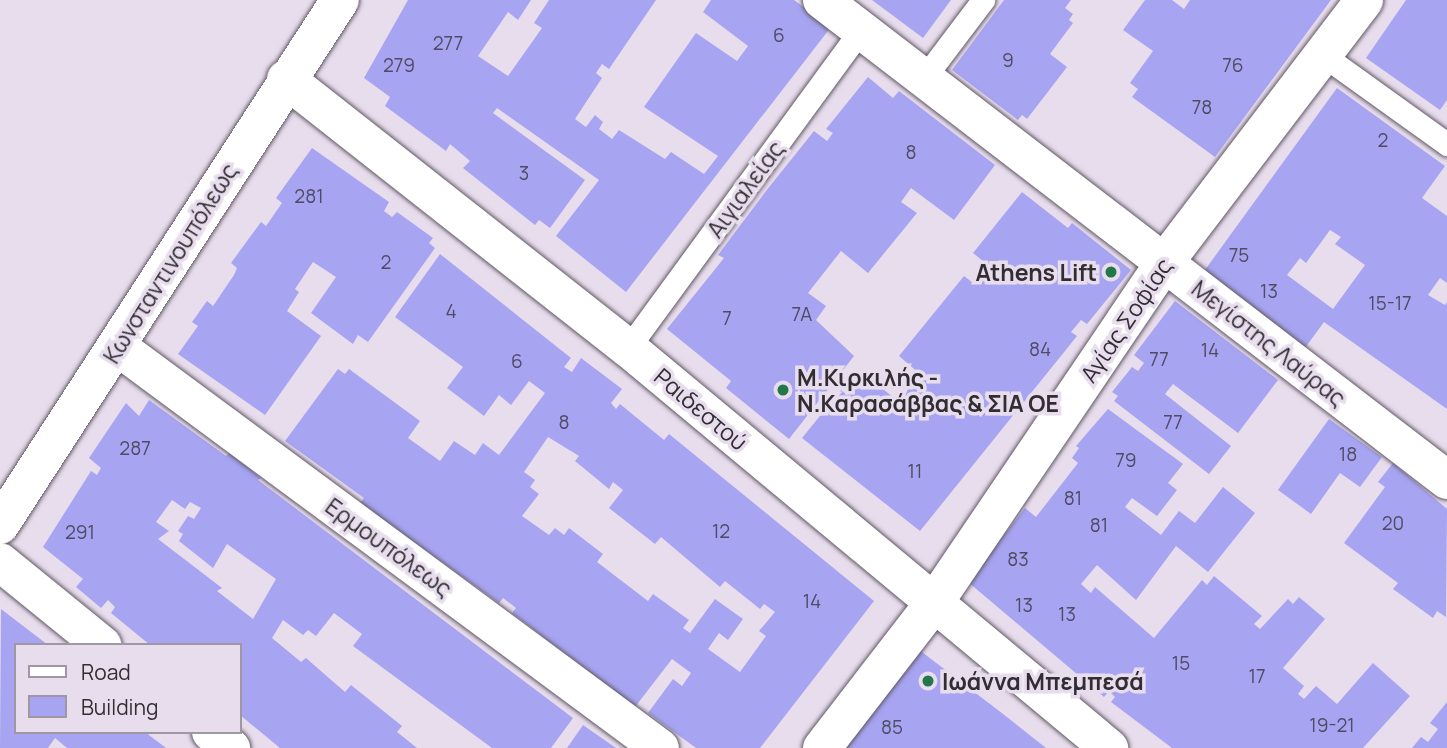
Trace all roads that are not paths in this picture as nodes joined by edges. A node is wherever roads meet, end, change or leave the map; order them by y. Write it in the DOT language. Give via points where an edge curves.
graph roads {
  1 [pos="340,0"];
  2 [pos="822,0"];
  3 [pos="983,0"];
  4 [pos="1364,0"];
  5 [pos="861,30"];
  6 [pos="1323,55"];
  7 [pos="924,78"];
  8 [pos="286,79"];
  9 [pos="1447,144"];
  10 [pos="1164,263"];
  11 [pos="118,347"];
  12 [pos="628,348"];
  13 [pos="1447,480"];
  14 [pos="0,525"];
  15 [pos="0,562"];
  16 [pos="934,603"];
  17 [pos="100,643"];
  18 [pos="214,734"];
  19 [pos="231,748"];
  20 [pos="660,748"];
  21 [pos="822,748"];
  22 [pos="1109,748"];
  1 -- 8 [label="street, Κωνσταντινουπόλεως"];
  2 -- 5 [label="street, Μεγίστης Λαύρας"];
  3 -- 7 [label="lane"];
  4 -- 6 [label="street, Αγίας Σοφίας"];
  5 -- 7 [label="street, Μεγίστης Λαύρας"];
  5 -- 12 [label="lane, Αιγιαλείας"];
  6 -- 9 [label="lane"];
  6 -- 10 [label="street, Αγίας Σοφίας"];
  7 -- 10 [label="street, Μεγίστης Λαύρας"];
  8 -- 11 [label="street, Κωνσταντινουπόλεως"];
  8 -- 12 [label="street, Ραιδεστού"];
  10 -- 13 [label="street, Μεγίστης Λαύρας"];
  10 -- 16 [label="street, Αγίας Σοφίας"];
  11 -- 14 [label="street, Κωνσταντινουπόλεως"];
  11 -- 20 [label="street, Ερμουπόλεως"];
  12 -- 16 [label="street, Ραιδεστού"];
  15 -- 17 [label="street"];
  16 -- 21 [label="street, Αγίας Σοφίας"];
  16 -- 22 [label="street, Ραιδεστού"];
  18 -- 19 [label="street"];
}
